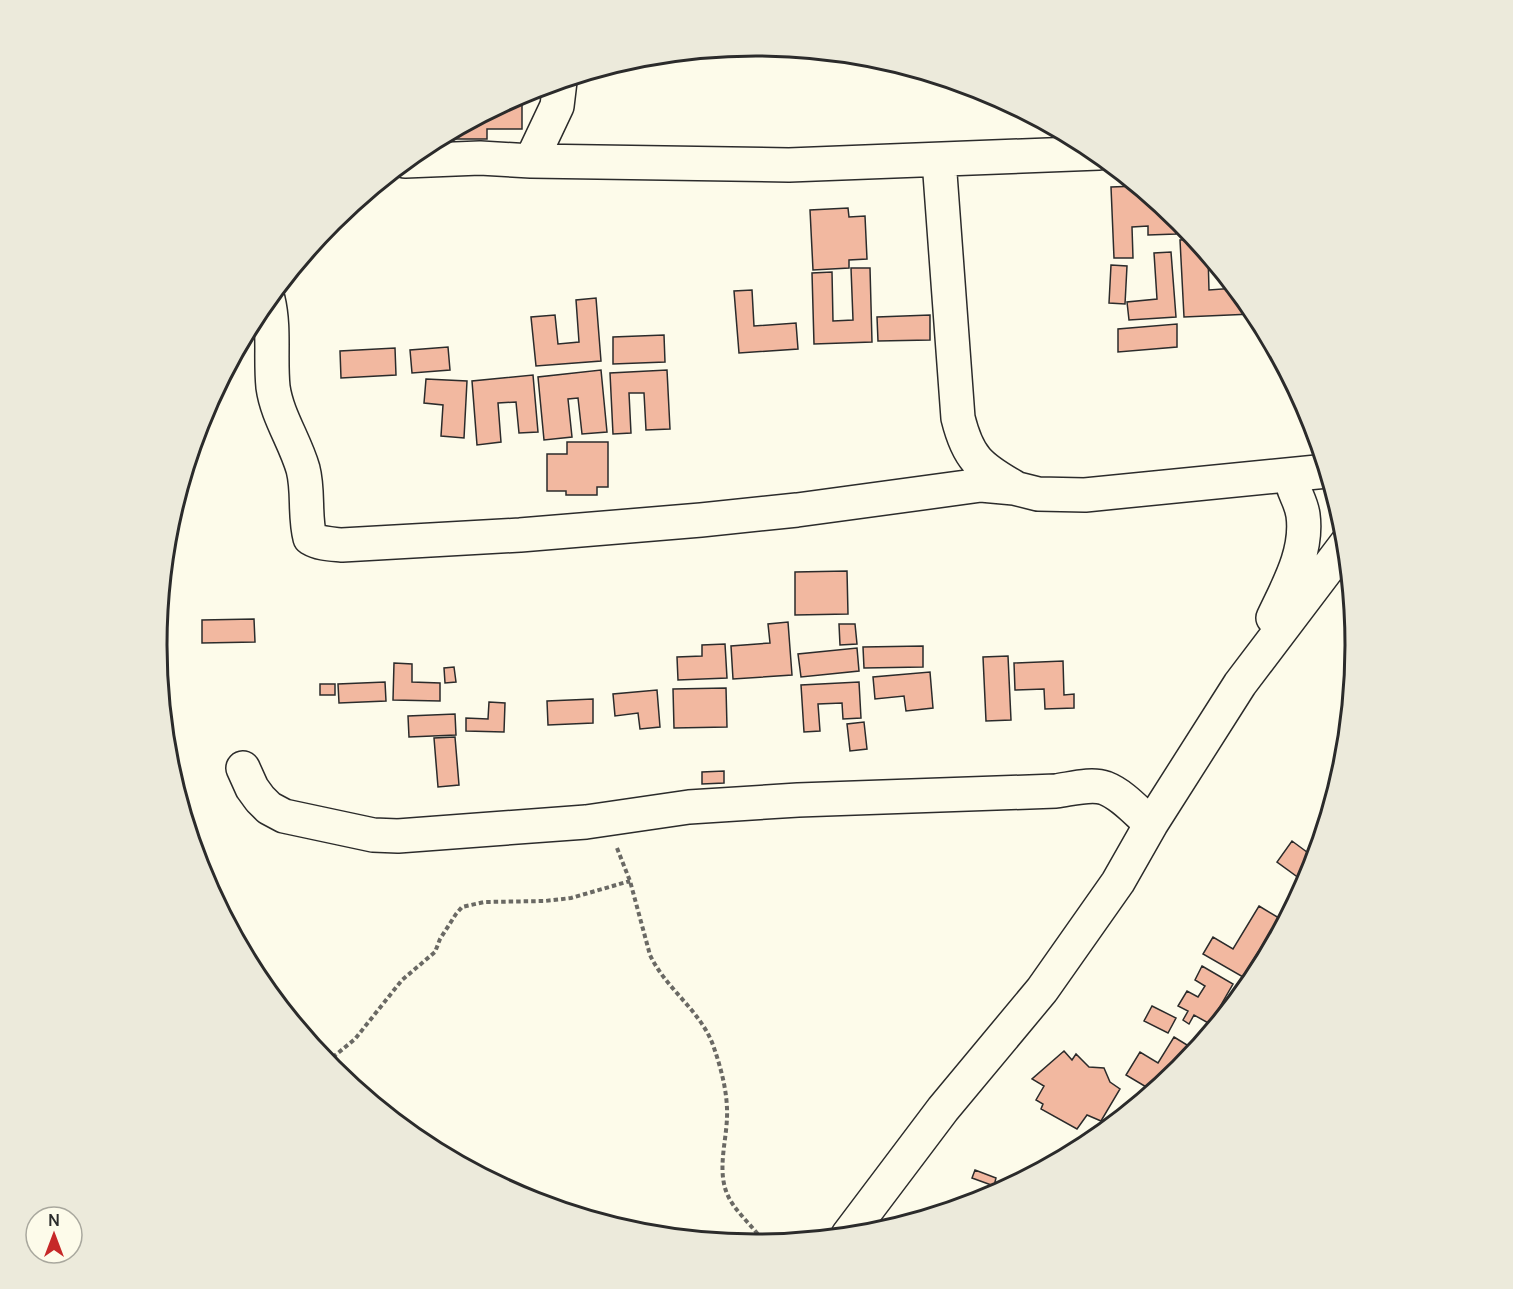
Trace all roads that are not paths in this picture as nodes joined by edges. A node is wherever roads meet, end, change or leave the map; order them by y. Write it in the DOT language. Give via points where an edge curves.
graph roads {
  1 [pos="559,90"];
  2 [pos="1082,154"];
  3 [pos="421,160"];
  4 [pos="939,160"];
  5 [pos="531,161"];
  6 [pos="270,312"];
  7 [pos="1319,472"];
  8 [pos="1291,476"];
  9 [pos="1014,488"];
  10 [pos="1338,555"];
  11 [pos="1240,684"];
  12 [pos="243,768"];
  13 [pos="1151,824"];
  14 [pos="856,1224"];
  1 -- 5 [label="street" via="557,105"];
  2 -- 4 [label="street"];
  3 -- 5 [label="street"];
  4 -- 5 [label="street" via="789,165"];
  4 -- 9 [label="street" via="958,418 975,459 987,472"];
  6 -- 9 [label="street" via="273,387 303,467 308,530 316,542 342,545 576,530 797,510 971,486"];
  7 -- 8 [label="street"];
  8 -- 9 [label="street" via="1085,495 1038,494"];
  8 -- 11 [label="street" via="1304,518 1296,570"];
  10 -- 11 [label="street"];
  11 -- 13 [label="street"];
  12 -- 13 [label="street" via="252,788 269,808 284,816 374,836 424,836 607,819 689,807 1088,787 1103,788 1119,796"];
  13 -- 14 [label="street" via="1118,882 1042,990 943,1109"];
}
